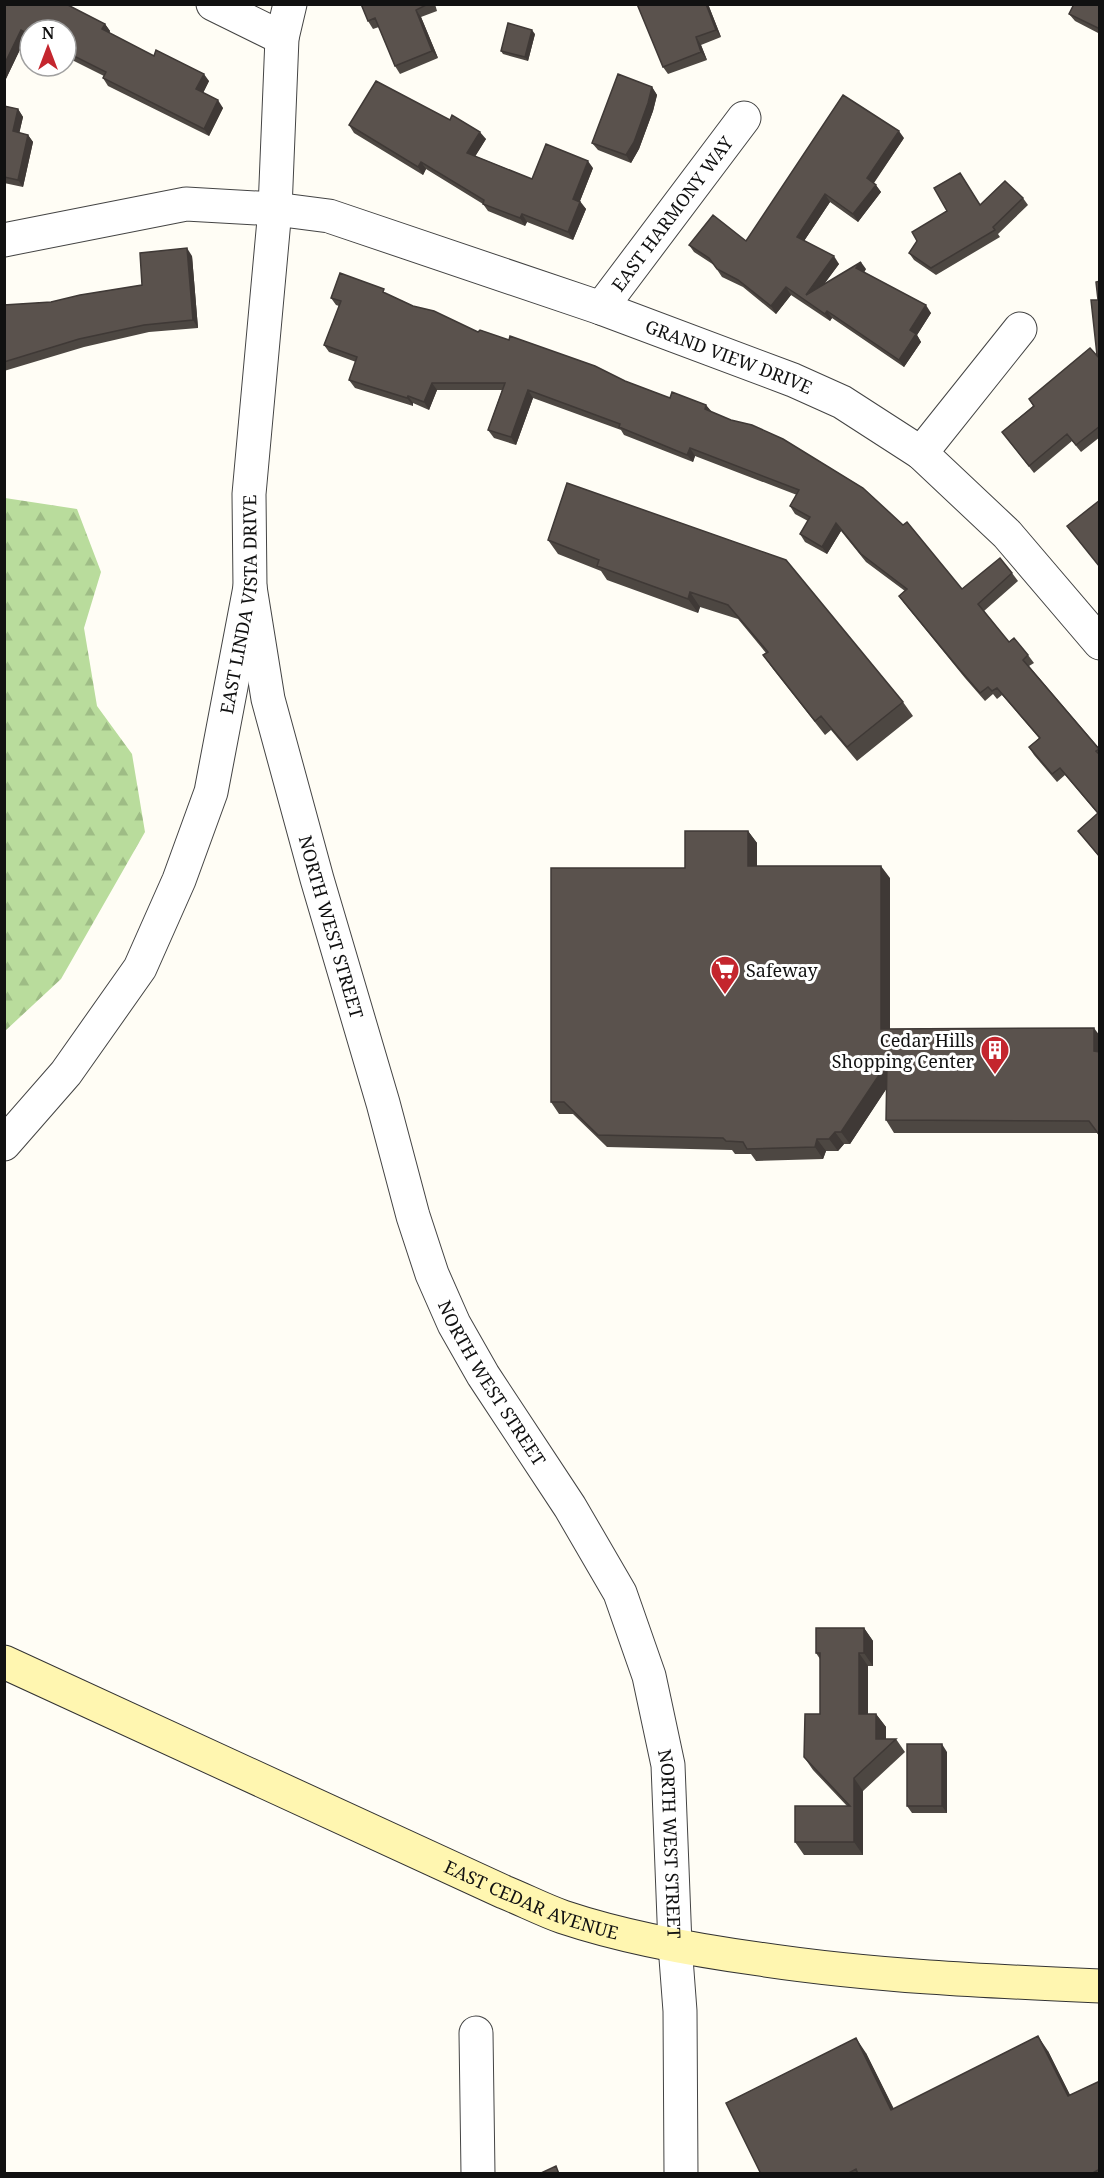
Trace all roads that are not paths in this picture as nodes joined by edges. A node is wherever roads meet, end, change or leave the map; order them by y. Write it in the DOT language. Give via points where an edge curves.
graph roads {
  1 [pos="213,4"];
  2 [pos="290,4"];
  3 [pos="282,38"];
  4 [pos="744,118"];
  5 [pos="275,209"];
  6 [pos="4,240"];
  7 [pos="601,308"];
  8 [pos="1020,329"];
  9 [pos="921,453"];
  10 [pos="250,587"];
  11 [pos="1100,643"];
  12 [pos="4,1144"];
  13 [pos="4,1662"];
  14 [pos="675,1945"];
  15 [pos="1100,1986"];
  16 [pos="476,2032"];
  17 [pos="478,2174"];
  18 [pos="681,2174"];
  1 -- 3 [label="street"];
  2 -- 3 [label="street, EAST LINDA VISTA DRIVE"];
  3 -- 5 [label="street, EAST LINDA VISTA DRIVE"];
  4 -- 7 [label="street, EAST HARMONY WAY"];
  5 -- 6 [label="street, GRAND VIEW DRIVE" via="186,204"];
  5 -- 7 [label="street, GRAND VIEW DRIVE" via="329,216"];
  5 -- 10 [label="street, EAST LINDA VISTA DRIVE" via="249,494"];
  7 -- 9 [label="street, GRAND VIEW DRIVE" via="842,402"];
  8 -- 9 [label="street"];
  9 -- 11 [label="street, GRAND VIEW DRIVE" via="1006,534"];
  10 -- 12 [label="street, EAST LINDA VISTA DRIVE" via="211,792 179,880 140,968 66,1073"];
  10 -- 14 [label="street, NORTH WEST STREET" via="268,699 432,1274 483,1375 570,1507 620,1593 649,1676 668,1765"];
  13 -- 14 [label="main road, EAST CEDAR AVENUE" via="563,1917"];
  14 -- 15 [label="main road, EAST CEDAR AVENUE" via="826,1969"];
  14 -- 18 [label="street, NORTH WEST STREET" via="680,2011"];
  16 -- 17 [label="street"];
}
